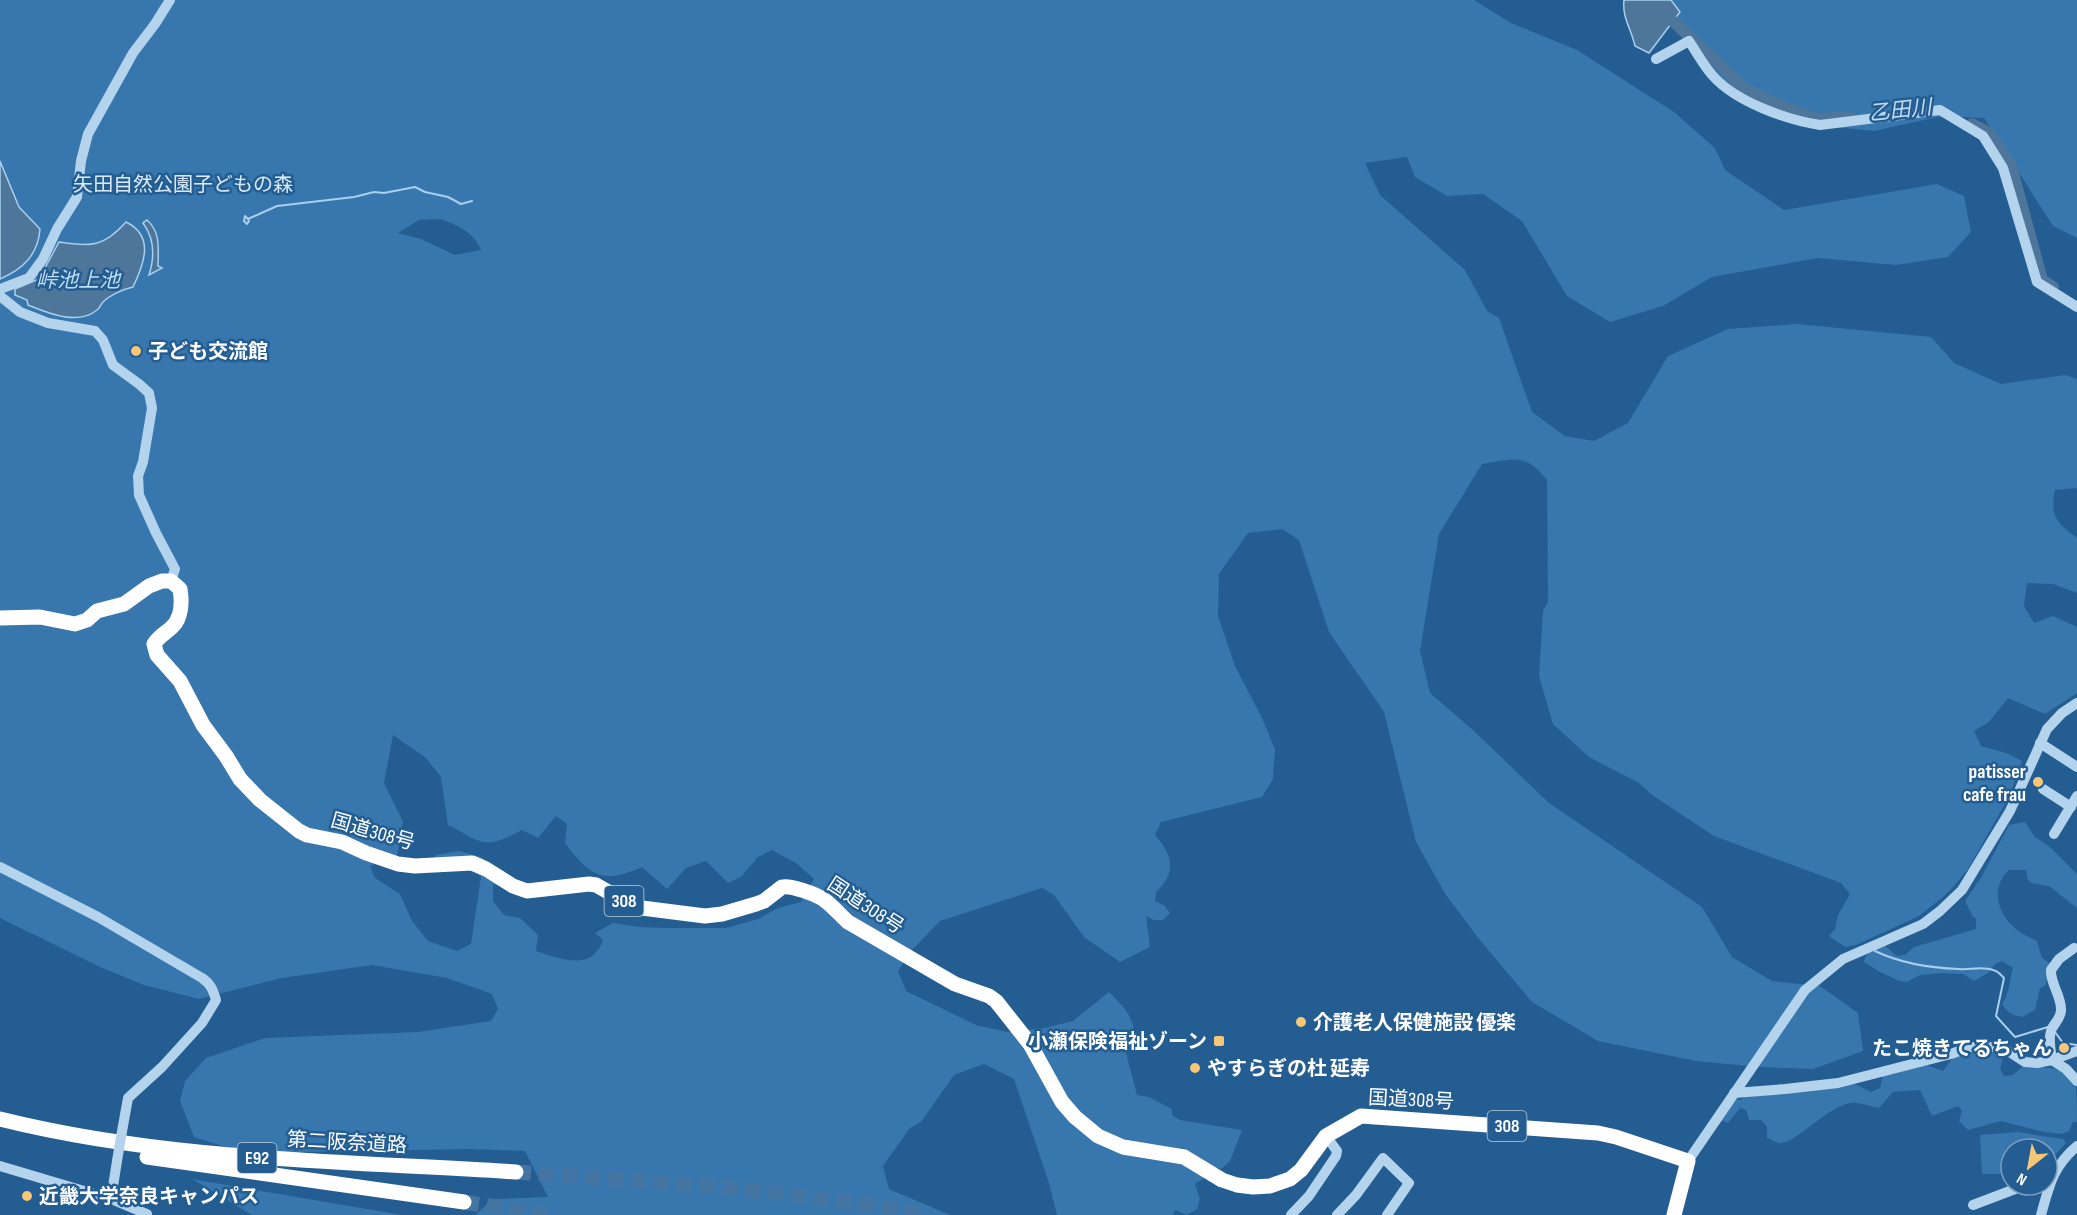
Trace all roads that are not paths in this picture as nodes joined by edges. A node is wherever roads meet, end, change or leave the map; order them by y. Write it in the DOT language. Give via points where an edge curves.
graph roads {
  1 [pos="170,0"];
  2 [pos="1656,59"];
  3 [pos="0,289"];
  4 [pos="0,296"];
  5 [pos="2077,307"];
  6 [pos="171,581"];
  7 [pos="0,618"];
  8 [pos="2077,703"];
  9 [pos="2040,743"];
  10 [pos="2077,767"];
  11 [pos="2043,789"];
  12 [pos="2077,796"];
  13 [pos="2071,807"];
  14 [pos="2054,834"];
  15 [pos="0,867"];
  16 [pos="2074,948"];
  17 [pos="2077,1051"];
  18 [pos="2052,1060"];
  19 [pos="2077,1081"];
  20 [pos="1734,1093"];
  21 [pos="0,1119"];
  22 [pos="0,1129"];
  23 [pos="1326,1136"];
  24 [pos="2077,1146"];
  25 [pos="1688,1161"];
  26 [pos="2059,1165"];
  27 [pos="0,1166"];
  28 [pos="516,1172"];
  29 [pos="1999,1195"];
  30 [pos="2046,1197"];
  31 [pos="111,1199"];
  32 [pos="465,1202"];
  33 [pos="1973,1205"];
  34 [pos="147,1214"];
  35 [pos="1291,1215"];
  36 [pos="1337,1215"];
  37 [pos="1388,1215"];
  38 [pos="1674,1215"];
  39 [pos="2041,1215"];
  1 -- 3 [label="street" via="133,53 88,134 77,197 43,259 29,278"];
  2 -- 5 [label="street" via="1689,42 1714,77 1744,99 1800,122 1820,125 1940,110 1983,136 2003,168 2037,282"];
  4 -- 6 [label="street" via="20,312 48,323 95,331 103,340 112,365 149,393 152,408 138,476 139,495 176,569"];
  6 -- 7 [label="highway" via="149,586 124,604 75,624 40,617"];
  6 -- 23 [label="highway, 国道308号 / 308" via="180,590 181,608 176,623 154,644 157,655 180,681 203,725 246,787 307,835 342,842 398,864 472,863 520,890 589,884 633,906 696,915 722,914 764,901 782,887 795,888 824,900 848,922 955,984 989,996 1030,1044 1066,1107 1106,1141 1177,1155 1222,1180 1262,1187 1278,1185 1301,1170"];
  8 -- 9 [label="street" via="2047,729"];
  9 -- 10 [label="street"];
  9 -- 20 [label="street" via="2010,811 1962,890 1923,924 1843,959 1825,972 1805,990"];
  11 -- 13 [label="street"];
  12 -- 13 [label="street"];
  13 -- 14 [label="street"];
  15 -- 31 [label="street, bridge" via="98,917 202,978 213,991 216,1000 202,1023 128,1098"];
  16 -- 18 [label="street" via="2051,970 2061,1010 2050,1033"];
  17 -- 18 [label="street"];
  18 -- 19 [label="street"];
  18 -- 20 [label="street" via="2025,1062 2002,1047 1970,1047 1838,1083"];
  20 -- 25 [label="street"];
  21 -- 28 [label="highway, 第二阪奈道路 / E92" via="88,1138 203,1154"];
  22 -- 32 [label="highway, 第二阪奈道路 / E92" via="139,1156"];
  23 -- 25 [label="highway, 国道308号 / 308" via="1361,1116 1376,1116 1598,1133"];
  23 -- 35 [label="street" via="1337,1151 1336,1156 1309,1197"];
  24 -- 26 [label="street"];
  25 -- 38 [label="highway"];
  27 -- 31 [label="street"];
  29 -- 33 [label="street"];
  30 -- 39 [label="street"];
  31 -- 34 [label="street"];
  36 -- 37 [label="street" via="1383,1158 1409,1183"];
}
